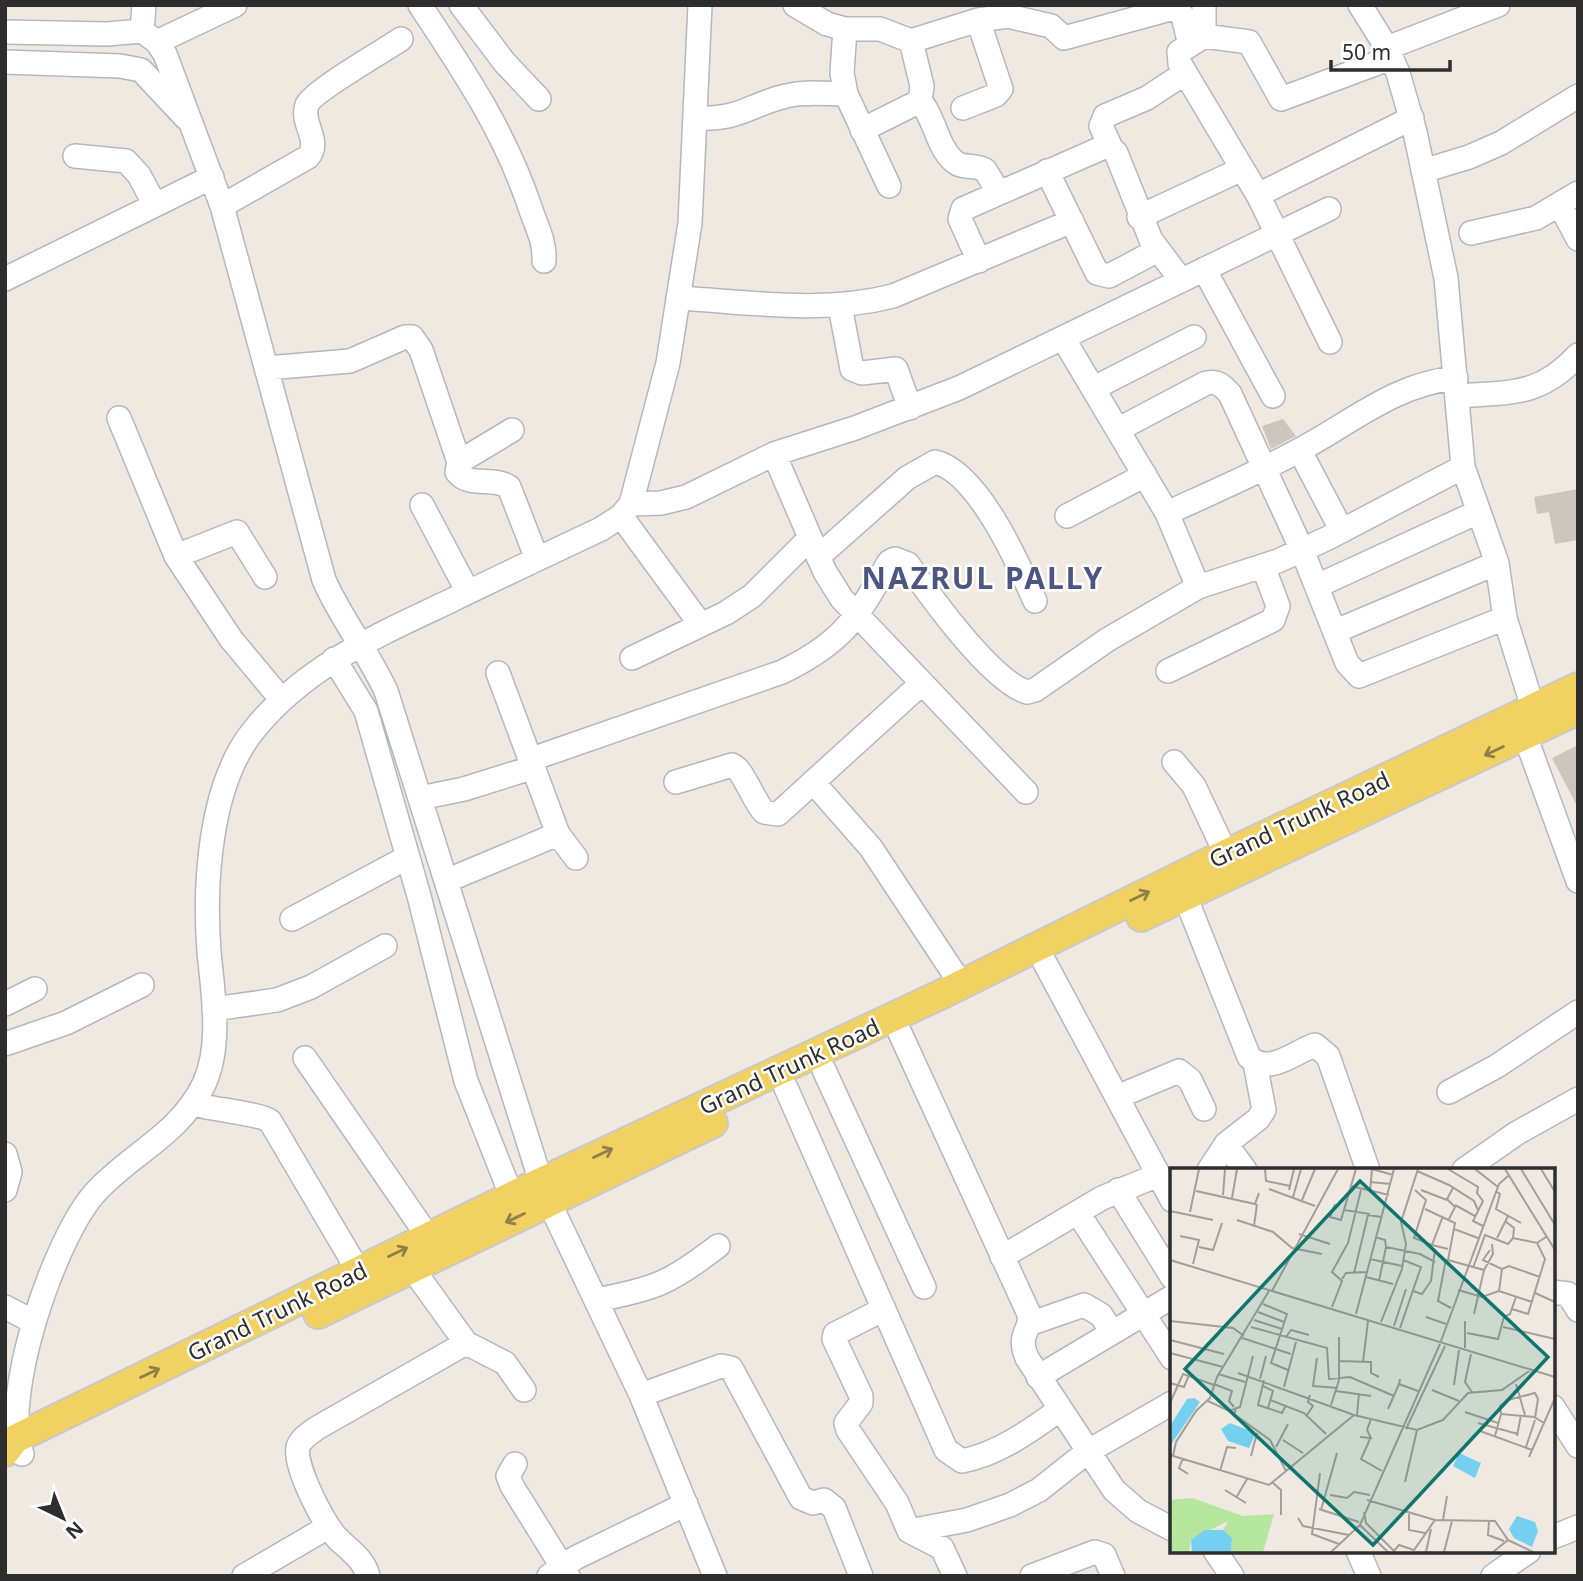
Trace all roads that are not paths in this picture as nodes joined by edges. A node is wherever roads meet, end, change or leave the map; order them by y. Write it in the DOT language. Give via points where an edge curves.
graph roads {
  1 [pos="144,5"];
  2 [pos="235,5"];
  3 [pos="420,5"];
  4 [pos="461,5"];
  5 [pos="700,5"];
  6 [pos="794,5"];
  7 [pos="1204,5"];
  8 [pos="1360,5"];
  9 [pos="1499,5"];
  10 [pos="984,14"];
  11 [pos="845,29"];
  12 [pos="5,32"];
  13 [pos="57,33"];
  14 [pos="149,36"];
  15 [pos="401,39"];
  16 [pos="911,41"];
  17 [pos="1197,41"];
  18 [pos="1389,53"];
  19 [pos="5,62"];
  20 [pos="57,64"];
  21 [pos="1185,73"];
  22 [pos="846,94"];
  23 [pos="1578,96"];
  24 [pos="539,99"];
  25 [pos="920,101"];
  26 [pos="963,108"];
  27 [pos="696,118"];
  28 [pos="1412,118"];
  29 [pos="191,122"];
  30 [pos="862,130"];
  31 [pos="1111,148"];
  32 [pos="75,156"];
  33 [pos="1242,169"];
  34 [pos="1047,171"];
  35 [pos="1423,171"];
  36 [pos="212,177"];
  37 [pos="889,186"];
  38 [pos="999,193"];
  39 [pos="1258,195"];
  40 [pos="1569,199"];
  41 [pos="155,205"];
  42 [pos="222,206"];
  43 [pos="1329,209"];
  44 [pos="1139,216"];
  45 [pos="1072,221"];
  46 [pos="1471,233"];
  47 [pos="1276,235"];
  48 [pos="1578,239"];
  49 [pos="1158,250"];
  50 [pos="544,261"];
  51 [pos="979,261"];
  52 [pos="1204,270"];
  53 [pos="5,279"];
  54 [pos="1181,280"];
  55 [pos="678,298"];
  56 [pos="840,306"];
  57 [pos="1194,337"];
  58 [pos="1063,338"];
  59 [pos="1331,342"];
  60 [pos="1578,355"];
  61 [pos="267,368"];
  62 [pos="1457,387"];
  63 [pos="1094,388"];
  64 [pos="1273,396"];
  65 [pos="910,408"];
  66 [pos="119,418"];
  67 [pos="1119,429"];
  68 [pos="512,430"];
  69 [pos="1300,451"];
  70 [pos="774,454"];
  71 [pos="459,462"];
  72 [pos="1463,467"];
  73 [pos="1264,468"];
  74 [pos="1144,475"];
  75 [pos="422,505"];
  76 [pos="626,510"];
  77 [pos="1478,512"];
  78 [pos="1167,513"];
  79 [pos="1067,516"];
  80 [pos="1342,531"];
  81 [pos="814,547"];
  82 [pos="1302,550"];
  83 [pos="176,556"];
  84 [pos="537,559"];
  85 [pos="1497,563"];
  86 [pos="1263,566"];
  87 [pos="265,577"];
  88 [pos="1317,586"];
  89 [pos="1198,587"];
  90 [pos="468,592"];
  91 [pos="1035,601"];
  92 [pos="857,617"];
  93 [pos="1505,618"];
  94 [pos="701,625"];
  95 [pos="1336,631"];
  96 [pos="359,644"];
  97 [pos="632,658"];
  98 [pos="334,659"];
  99 [pos="1168,671"];
  100 [pos="498,673"];
  101 [pos="921,684"];
  102 [pos="1578,687"];
  103 [pos="281,698"];
  104 [pos="1578,710"];
  105 [pos="1526,720"];
  106 [pos="1174,762"];
  107 [pos="530,764"];
  108 [pos="676,782"];
  109 [pos="813,782"];
  110 [pos="1026,792"];
  111 [pos="420,798"];
  112 [pos="558,834"];
  113 [pos="1226,854"];
  114 [pos="408,857"];
  115 [pos="576,858"];
  116 [pos="446,881"];
  117 [pos="1578,881"];
  118 [pos="1185,896"];
  119 [pos="292,919"];
  120 [pos="385,946"];
  121 [pos="1045,963"];
  122 [pos="142,985"];
  123 [pos="961,985"];
  124 [pos="35,989"];
  125 [pos="5,1004"];
  126 [pos="214,1009"];
  127 [pos="1578,1012"];
  128 [pos="900,1033"];
  129 [pos="5,1044"];
  130 [pos="305,1058"];
  131 [pos="1255,1063"];
  132 [pos="824,1070"];
  133 [pos="786,1088"];
  134 [pos="1449,1092"];
  135 [pos="1117,1097"];
  136 [pos="1578,1099"];
  137 [pos="193,1104"];
  138 [pos="1204,1108"];
  139 [pos="1226,1144"];
  140 [pos="5,1154"];
  141 [pos="1210,1168"];
  142 [pos="1244,1168"];
  143 [pos="1367,1168"];
  144 [pos="1467,1168"];
  145 [pos="1158,1175"];
  146 [pos="5,1190"];
  147 [pos="1118,1190"];
  148 [pos="545,1192"];
  149 [pos="1170,1196"];
  150 [pos="512,1197"];
  151 [pos="1078,1213"];
  152 [pos="429,1238"];
  153 [pos="718,1246"];
  154 [pos="1002,1257"];
  155 [pos="412,1268"];
  156 [pos="359,1272"];
  157 [pos="1170,1274"];
  158 [pos="924,1287"];
  159 [pos="1555,1292"];
  160 [pos="1170,1298"];
  161 [pos="596,1300"];
  162 [pos="5,1307"];
  163 [pos="884,1309"];
  164 [pos="1578,1310"];
  165 [pos="1144,1313"];
  166 [pos="32,1321"];
  167 [pos="1030,1324"];
  168 [pos="1112,1332"];
  169 [pos="466,1343"];
  170 [pos="1170,1355"];
  171 [pos="1038,1377"];
  172 [pos="524,1390"];
  173 [pos="641,1395"];
  174 [pos="1170,1405"];
  175 [pos="1059,1410"];
  176 [pos="1555,1410"];
  177 [pos="1578,1446"];
  178 [pos="12,1450"];
  179 [pos="1087,1452"];
  180 [pos="514,1464"];
  181 [pos="686,1504"];
  182 [pos="328,1527"];
  183 [pos="1578,1527"];
  184 [pos="1170,1528"];
  185 [pos="909,1531"];
  186 [pos="1555,1536"];
  187 [pos="1216,1553"];
  188 [pos="1359,1553"];
  189 [pos="1526,1553"];
  190 [pos="560,1572"];
  191 [pos="244,1576"];
  192 [pos="368,1576"];
  193 [pos="715,1576"];
  194 [pos="861,1576"];
  195 [pos="954,1576"];
  196 [pos="1032,1576"];
  197 [pos="1113,1576"];
  198 [pos="1232,1576"];
  199 [pos="1369,1576"];
  200 [pos="1493,1576"];
  1 -- 14 [label="street"];
  2 -- 14 [label="street"];
  3 -- 50 [label="street" via="510,150 541,235"];
  4 -- 24 [label="street"];
  5 -- 27 [label="street"];
  6 -- 11 [label="street"];
  7 -- 17 [label="street"];
  8 -- 18 [label="street"];
  9 -- 18 [label="street"];
  10 -- 16 [label="street"];
  10 -- 17 [label="street" via="1051,26 1064,38 1174,8"];
  10 -- 26 [label="street" via="1001,89"];
  11 -- 16 [label="street" via="880,29"];
  11 -- 22 [label="street" via="842,74"];
  12 -- 13 [label="street"];
  13 -- 14 [label="street"];
  13 -- 20 [label="street"];
  14 -- 29 [label="street" via="165,54"];
  15 -- 42 [label="street" via="312,97 305,115 313,144 308,157"];
  16 -- 25 [label="street" via="922,86"];
  17 -- 18 [label="street" via="1249,42 1281,99"];
  17 -- 21 [label="street" via="1179,52"];
  18 -- 28 [label="street"];
  19 -- 20 [label="street"];
  20 -- 29 [label="street" via="141,70"];
  21 -- 31 [label="street" via="1147,98 1105,116 1101,126"];
  21 -- 33 [label="street"];
  22 -- 27 [label="street" via="790,95 733,117"];
  22 -- 30 [label="street"];
  23 -- 35 [label="street" via="1501,143"];
  25 -- 30 [label="street"];
  25 -- 38 [label="street" via="949,155 956,163 985,170"];
  27 -- 55 [label="street" via="690,223"];
  28 -- 35 [label="street"];
  28 -- 39 [label="street"];
  29 -- 36 [label="street"];
  30 -- 37 [label="street"];
  31 -- 34 [label="street" via="1095,149"];
  31 -- 44 [label="street"];
  32 -- 41 [label="street" via="126,161"];
  33 -- 39 [label="street"];
  33 -- 44 [label="street"];
  34 -- 38 [label="street"];
  34 -- 45 [label="street"];
  35 -- 62 [label="street" via="1446,278"];
  36 -- 41 [label="street"];
  36 -- 42 [label="street"];
  38 -- 51 [label="street" via="961,213"];
  39 -- 47 [label="street"];
  40 -- 46 [label="street" via="1529,221"];
  40 -- 48 [label="street"];
  41 -- 53 [label="street"];
  42 -- 61 [label="street"];
  43 -- 47 [label="street"];
  44 -- 49 [label="street"];
  45 -- 49 [label="street" via="1090,262 1103,277"];
  45 -- 51 [label="street"];
  47 -- 52 [label="street"];
  47 -- 59 [label="street"];
  49 -- 54 [label="street"];
  51 -- 56 [label="street" via="892,296"];
  52 -- 54 [label="street"];
  52 -- 64 [label="street"];
  54 -- 58 [label="street"];
  55 -- 56 [label="street"];
  55 -- 76 [label="street" via="668,363"];
  56 -- 65 [label="street" via="852,369 862,373 896,369"];
  57 -- 63 [label="street"];
  58 -- 63 [label="street"];
  58 -- 65 [label="street"];
  60 -- 62 [label="street" via="1540,386 1520,391"];
  61 -- 71 [label="street" via="350,361 412,337 421,350"];
  61 -- 96 [label="street" via="324,580"];
  62 -- 69 [label="street" via="1433,380 1404,389"];
  62 -- 72 [label="street"];
  63 -- 67 [label="street"];
  65 -- 70 [label="street"];
  66 -- 83 [label="street"];
  67 -- 73 [label="street" via="1216,382 1230,394"];
  67 -- 74 [label="street"];
  68 -- 71 [label="street"];
  69 -- 73 [label="street"];
  69 -- 80 [label="street"];
  70 -- 76 [label="street" via="686,497"];
  70 -- 81 [label="street"];
  71 -- 84 [label="street" via="456,467 461,478 502,482 509,487"];
  72 -- 77 [label="street"];
  72 -- 80 [label="street"];
  73 -- 78 [label="street"];
  73 -- 82 [label="street"];
  74 -- 78 [label="street"];
  74 -- 79 [label="street"];
  75 -- 90 [label="street"];
  76 -- 84 [label="street"];
  76 -- 94 [label="street"];
  77 -- 85 [label="street"];
  77 -- 88 [label="street"];
  78 -- 89 [label="street"];
  80 -- 82 [label="street"];
  81 -- 91 [label="street" via="935,462 947,465 977,496 1011,548"];
  81 -- 92 [label="street"];
  81 -- 94 [label="street" via="752,596"];
  82 -- 86 [label="street"];
  82 -- 88 [label="street"];
  83 -- 87 [label="street" via="237,532"];
  83 -- 103 [label="street" via="231,639"];
  84 -- 90 [label="street"];
  85 -- 93 [label="street"];
  85 -- 95 [label="street"];
  86 -- 89 [label="street"];
  86 -- 99 [label="street" via="1278,606 1273,620"];
  88 -- 95 [label="street"];
  89 -- 92 [label="street" via="1027,692 1018,690 973,647 902,559 889,562"];
  90 -- 96 [label="street"];
  92 -- 101 [label="street"];
  92 -- 107 [label="street" via="835,641 782,671"];
  93 -- 95 [label="street" via="1359,676 1350,670"];
  93 -- 105 [label="street"];
  94 -- 97 [label="street"];
  96 -- 98 [label="street"];
  96 -- 111 [label="street" via="386,691"];
  98 -- 103 [label="street"];
  98 -- 114 [label="street" via="366,711"];
  100 -- 107 [label="street"];
  101 -- 109 [label="street"];
  101 -- 110 [label="street"];
  102 -- 105 [label="main road, Grand Trunk Road"];
  103 -- 126 [label="street" via="250,734 225,784 217,818 210,853 208,926"];
  104 -- 105 [label="main road, Grand Trunk Road"];
  105 -- 113 [label="main road, Grand Trunk Road"];
  105 -- 117 [label="street"];
  105 -- 118 [label="main road, Grand Trunk Road, one-way"];
  106 -- 113 [label="street" via="1199,796"];
  107 -- 111 [label="street" via="464,789"];
  107 -- 112 [label="street"];
  108 -- 109 [label="street" via="732,765 741,772 757,805 770,815 786,809"];
  109 -- 123 [label="street" via="871,848"];
  111 -- 116 [label="street"];
  112 -- 115 [label="street"];
  112 -- 116 [label="street"];
  123 -- 113 [label="main road, Grand Trunk Road, one-way"];
  114 -- 119 [label="street"];
  114 -- 150 [label="street" via="466,1081"];
  116 -- 148 [label="street"];
  118 -- 121 [label="main road, Grand Trunk Road"];
  118 -- 131 [label="street" via="1227,1008"];
  120 -- 126 [label="street" via="311,987 276,1000"];
  121 -- 128 [label="main road, Grand Trunk Road"];
  121 -- 135 [label="street"];
  122 -- 129 [label="street" via="66,1023"];
  148 -- 123 [label="main road, Grand Trunk Road, one-way"];
  124 -- 125 [label="street"];
  126 -- 137 [label="street" via="213,1052 206,1080"];
  127 -- 134 [label="street"];
  128 -- 132 [label="main road, Grand Trunk Road"];
  128 -- 154 [label="street"];
  130 -- 152 [label="street"];
  131 -- 139 [label="street" via="1264,1110"];
  131 -- 143 [label="street" via="1281,1061 1315,1045 1322,1049"];
  132 -- 133 [label="main road, Grand Trunk Road"];
  132 -- 158 [label="street"];
  133 -- 148 [label="main road, Grand Trunk Road"];
  133 -- 163 [label="street"];
  135 -- 138 [label="street" via="1179,1071 1190,1080"];
  135 -- 145 [label="street"];
  136 -- 144 [label="street"];
  137 -- 156 [label="street" via="227,1113 256,1113 270,1121"];
  137 -- 166 [label="street" via="156,1143 96,1191 80,1212"];
  139 -- 141 [label="street"];
  139 -- 142 [label="street"];
  140 -- 146 [label="street" via="10,1172"];
  145 -- 147 [label="street"];
  145 -- 149 [label="street"];
  147 -- 151 [label="street"];
  147 -- 157 [label="street"];
  148 -- 150 [label="main road, Grand Trunk Road"];
  148 -- 155 [label="main road, Grand Trunk Road, one-way"];
  148 -- 161 [label="street"];
  150 -- 152 [label="main road, Grand Trunk Road"];
  151 -- 154 [label="street"];
  151 -- 165 [label="street"];
  156 -- 152 [label="main road, Grand Trunk Road, one-way"];
  153 -- 161 [label="street" via="654,1289"];
  154 -- 167 [label="street"];
  155 -- 169 [label="street"];
  155 -- 178 [label="main road, Grand Trunk Road"];
  178 -- 156 [label="main road, Grand Trunk Road, one-way"];
  159 -- 164 [label="street" via="1568,1294"];
  160 -- 165 [label="street"];
  161 -- 173 [label="street"];
  162 -- 166 [label="street"];
  163 -- 175 [label="street" via="953,1457 962,1461 976,1458 1032,1430"];
  163 -- 185 [label="street" via="839,1331 834,1339 861,1396 846,1423 848,1430 897,1503"];
  165 -- 168 [label="street"];
  165 -- 170 [label="street"];
  166 -- 178 [label="street" via="16,1398"];
  167 -- 168 [label="street" via="1084,1305 1101,1315"];
  167 -- 171 [label="street" via="1022,1343"];
  168 -- 171 [label="street"];
  169 -- 172 [label="street" via="505,1363"];
  169 -- 182 [label="street" via="302,1438 300,1464"];
  171 -- 175 [label="street"];
  173 -- 181 [label="street"];
  173 -- 194 [label="street" via="720,1366 732,1368 801,1498 813,1503 824,1500 834,1508"];
  174 -- 179 [label="street"];
  175 -- 179 [label="street"];
  176 -- 177 [label="street"];
  179 -- 184 [label="street" via="1122,1497"];
  179 -- 185 [label="street" via="1039,1490 1010,1506"];
  180 -- 190 [label="street" via="508,1476 512,1486"];
  181 -- 190 [label="street"];
  181 -- 193 [label="street"];
  182 -- 191 [label="street"];
  182 -- 192 [label="street"];
  183 -- 186 [label="street"];
  185 -- 195 [label="street" via="942,1548"];
  187 -- 198 [label="street"];
  188 -- 199 [label="street"];
  189 -- 200 [label="street"];
  196 -- 197 [label="street" via="1095,1552 1104,1555"];
}
